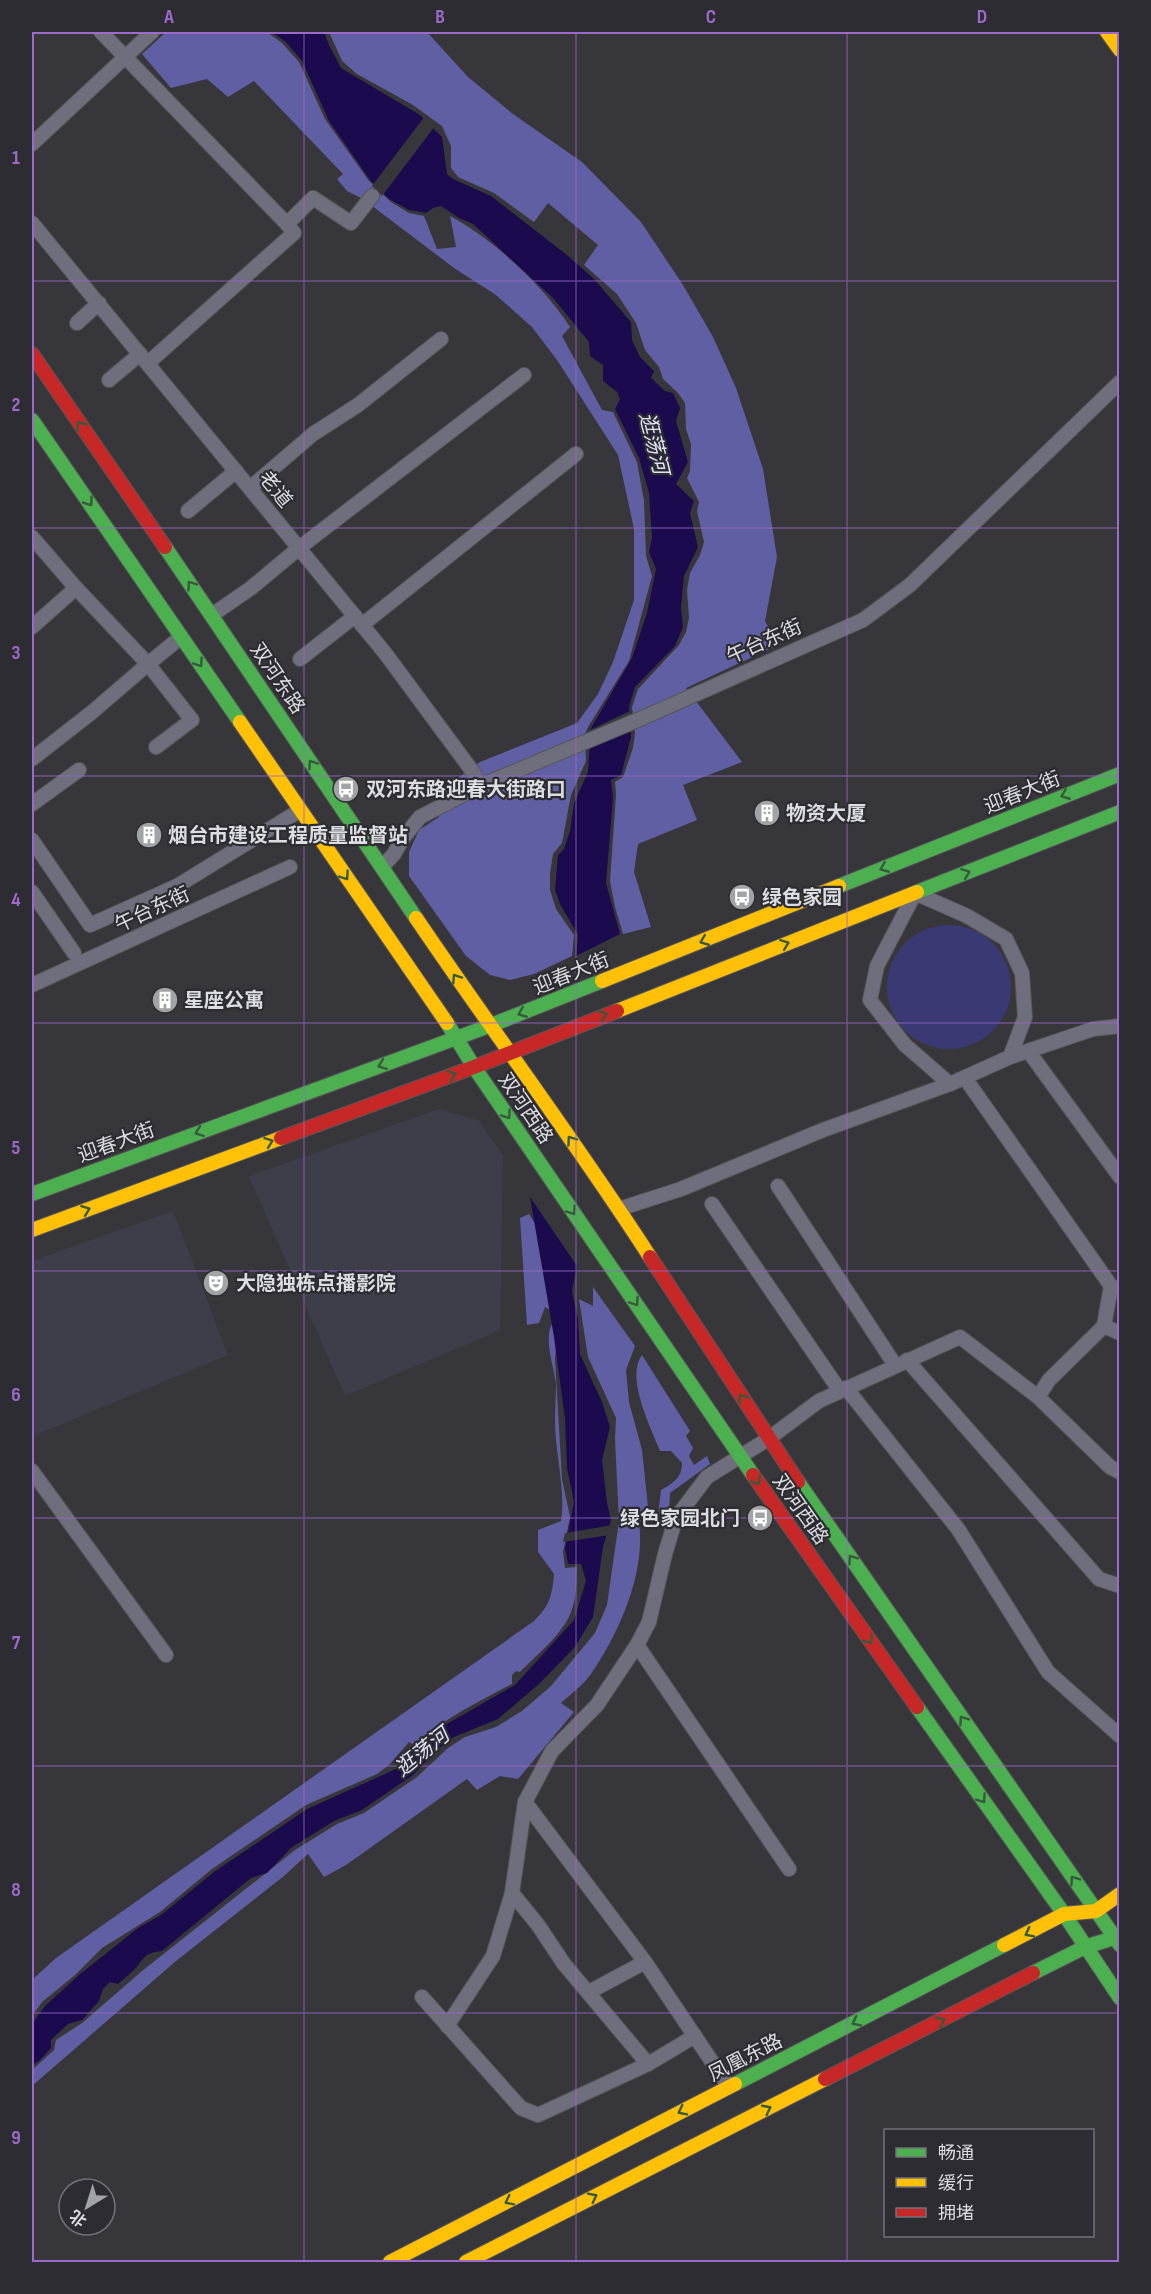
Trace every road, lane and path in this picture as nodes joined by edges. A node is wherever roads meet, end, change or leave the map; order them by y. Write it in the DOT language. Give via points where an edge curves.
graph roads {
  1 [pos="101,32"];
  2 [pos="152,32"];
  3 [pos="1107,32"];
  4 [pos="1119,50"];
  5 [pos="125,56"];
  6 [pos="32,144"];
  7 [pos="372,196"];
  8 [pos="32,223"];
  9 [pos="287,224"];
  10 [pos="99,303"];
  11 [pos="77,323"];
  12 [pos="441,339"];
  13 [pos="32,354"];
  14 [pos="144,359"];
  15 [pos="524,375"];
  16 [pos="109,380"];
  17 [pos="1119,382"];
  18 [pos="32,420"];
  19 [pos="576,454"];
  20 [pos="236,471"];
  21 [pos="250,488"];
  22 [pos="188,511"];
  23 [pos="32,537"];
  24 [pos="299,548"];
  25 [pos="76,588"];
  26 [pos="212,615"];
  27 [pos="358,621"];
  28 [pos="32,627"];
  29 [pos="181,637"];
  30 [pos="300,659"];
  31 [pos="148,664"];
  32 [pos="156,747"];
  33 [pos="32,759"];
  34 [pos="79,770"];
  35 [pos="1119,774"];
  36 [pos="480,786"];
  37 [pos="32,804"];
  38 [pos="299,811"];
  39 [pos="1119,812"];
  40 [pos="32,840"];
  41 [pos="290,867"];
  42 [pos="382,867"];
  43 [pos="32,892"];
  44 [pos="915,893"];
  45 [pos="74,953"];
  46 [pos="32,985"];
  47 [pos="489,1026"];
  48 [pos="1119,1026"];
  49 [pos="457,1038"];
  50 [pos="509,1052"];
  51 [pos="1029,1052"];
  52 [pos="1010,1057"];
  53 [pos="474,1066"];
  54 [pos="965,1078"];
  55 [pos="950,1084"];
  56 [pos="1119,1177"];
  57 [pos="778,1186"];
  58 [pos="32,1194"];
  59 [pos="712,1204"];
  60 [pos="619,1209"];
  61 [pos="32,1230"];
  62 [pos="1104,1326"];
  63 [pos="1119,1333"];
  64 [pos="901,1362"];
  65 [pos="843,1389"];
  66 [pos="1038,1396"];
  67 [pos="768,1439"];
  68 [pos="740,1457"];
  69 [pos="32,1471"];
  70 [pos="1119,1472"];
  71 [pos="1119,1586"];
  72 [pos="637,1645"];
  73 [pos="166,1655"];
  74 [pos="1119,1736"];
  75 [pos="525,1802"];
  76 [pos="789,1869"];
  77 [pos="512,1893"];
  78 [pos="1119,1894"];
  79 [pos="1096,1911"];
  80 [pos="1064,1914"];
  81 [pos="1118,1940"];
  82 [pos="1085,1947"];
  83 [pos="645,1962"];
  84 [pos="589,1992"];
  85 [pos="422,1997"];
  86 [pos="1119,1998"];
  87 [pos="447,2026"];
  88 [pos="695,2036"];
  89 [pos="648,2064"];
  90 [pos="729,2087"];
  91 [pos="390,2262"];
  92 [pos="466,2262"];
  1 -- 5 [label="street"];
  2 -- 5 [label="street"];
  3 -- 4 [label="main road"];
  5 -- 6 [label="street"];
  5 -- 9 [label="street"];
  7 -- 9 [label="street" via="351,223 313,198"];
  8 -- 10 [label="street, 老道"];
  9 -- 14 [label="street" via="294,233"];
  10 -- 11 [label="street"];
  10 -- 14 [label="street, 老道"];
  12 -- 21 [label="street" via="358,405 313,434"];
  26 -- 13 [label="main road, 双河东路, one-way"];
  14 -- 16 [label="street"];
  14 -- 20 [label="street, 老道"];
  15 -- 24 [label="street"];
  17 -- 36 [label="street, 午台东街" via="910,585 863,620"];
  18 -- 29 [label="main road, one-way"];
  19 -- 27 [label="street"];
  20 -- 21 [label="street, 老道"];
  20 -- 22 [label="street"];
  21 -- 24 [label="street, 老道"];
  23 -- 25 [label="street"];
  24 -- 26 [label="street"];
  24 -- 27 [label="street, 老道"];
  25 -- 28 [label="street"];
  25 -- 31 [label="street"];
  42 -- 26 [label="main road, 双河东路, one-way"];
  27 -- 30 [label="street"];
  27 -- 36 [label="street, 老道"];
  29 -- 31 [label="street"];
  29 -- 38 [label="main road, one-way"];
  31 -- 32 [label="street" via="192,720"];
  31 -- 33 [label="street"];
  34 -- 37 [label="street"];
  35 -- 47 [label="main road, 迎春大街, one-way"];
  36 -- 42 [label="street, 午台东街" via="420,817"];
  38 -- 40 [label="street" via="177,886 90,925"];
  38 -- 49 [label="main road, one-way"];
  44 -- 39 [label="main road, one-way"];
  41 -- 46 [label="street, 午台东街"];
  47 -- 42 [label="main road, 双河东路, one-way"];
  43 -- 45 [label="street"];
  50 -- 44 [label="main road, one-way"];
  44 -- 52 [label="street" via="1006,939 1023,973 1025,1017"];
  44 -- 55 [label="street" via="877,966 870,1000 905,1045"];
  47 -- 49 [label="main road, 迎春大街"];
  47 -- 50 [label="main road, 双河西路"];
  48 -- 51 [label="street" via="1093,1029"];
  49 -- 53 [label="main road, 双河西路"];
  49 -- 58 [label="main road, 迎春大街, one-way"];
  50 -- 53 [label="main road"];
  60 -- 50 [label="main road, 双河西路, one-way"];
  51 -- 52 [label="street"];
  51 -- 56 [label="street"];
  52 -- 54 [label="street"];
  61 -- 53 [label="main road, one-way"];
  53 -- 68 [label="main road, 双河西路, one-way"];
  54 -- 55 [label="street"];
  54 -- 62 [label="street" via="1111,1286"];
  55 -- 60 [label="street" via="823,1130 681,1189"];
  57 -- 64 [label="street"];
  59 -- 65 [label="street"];
  67 -- 60 [label="main road, 双河西路, one-way"];
  62 -- 63 [label="street"];
  62 -- 66 [label="street"];
  64 -- 65 [label="street"];
  64 -- 66 [label="street" via="960,1337"];
  64 -- 71 [label="street" via="1099,1579"];
  65 -- 67 [label="street" via="819,1401"];
  65 -- 74 [label="street" via="958,1529 1048,1672"];
  66 -- 70 [label="street"];
  67 -- 68 [label="street"];
  79 -- 67 [label="main road, 双河西路, one-way"];
  68 -- 72 [label="street" via="708,1478 675,1518 649,1622"];
  68 -- 80 [label="main road, 双河西路, one-way"];
  69 -- 73 [label="street"];
  72 -- 75 [label="street" via="597,1705 552,1751"];
  72 -- 76 [label="street"];
  75 -- 77 [label="street"];
  75 -- 83 [label="street"];
  77 -- 84 [label="street" via="564,1965"];
  77 -- 87 [label="street" via="493,1956"];
  78 -- 79 [label="main road"];
  79 -- 80 [label="main road, 凤凰东路"];
  79 -- 81 [label="main road, 双河西路"];
  80 -- 82 [label="main road, 双河西路"];
  80 -- 90 [label="main road, 凤凰东路, one-way"];
  81 -- 82 [label="main road"];
  82 -- 86 [label="main road, 双河西路"];
  92 -- 82 [label="main road, one-way"];
  83 -- 84 [label="street"];
  83 -- 88 [label="street"];
  84 -- 89 [label="street"];
  85 -- 87 [label="street"];
  87 -- 89 [label="street" via="521,2108 538,2115"];
  88 -- 89 [label="street"];
  88 -- 90 [label="street"];
  90 -- 91 [label="main road, 凤凰东路, one-way"];
}
